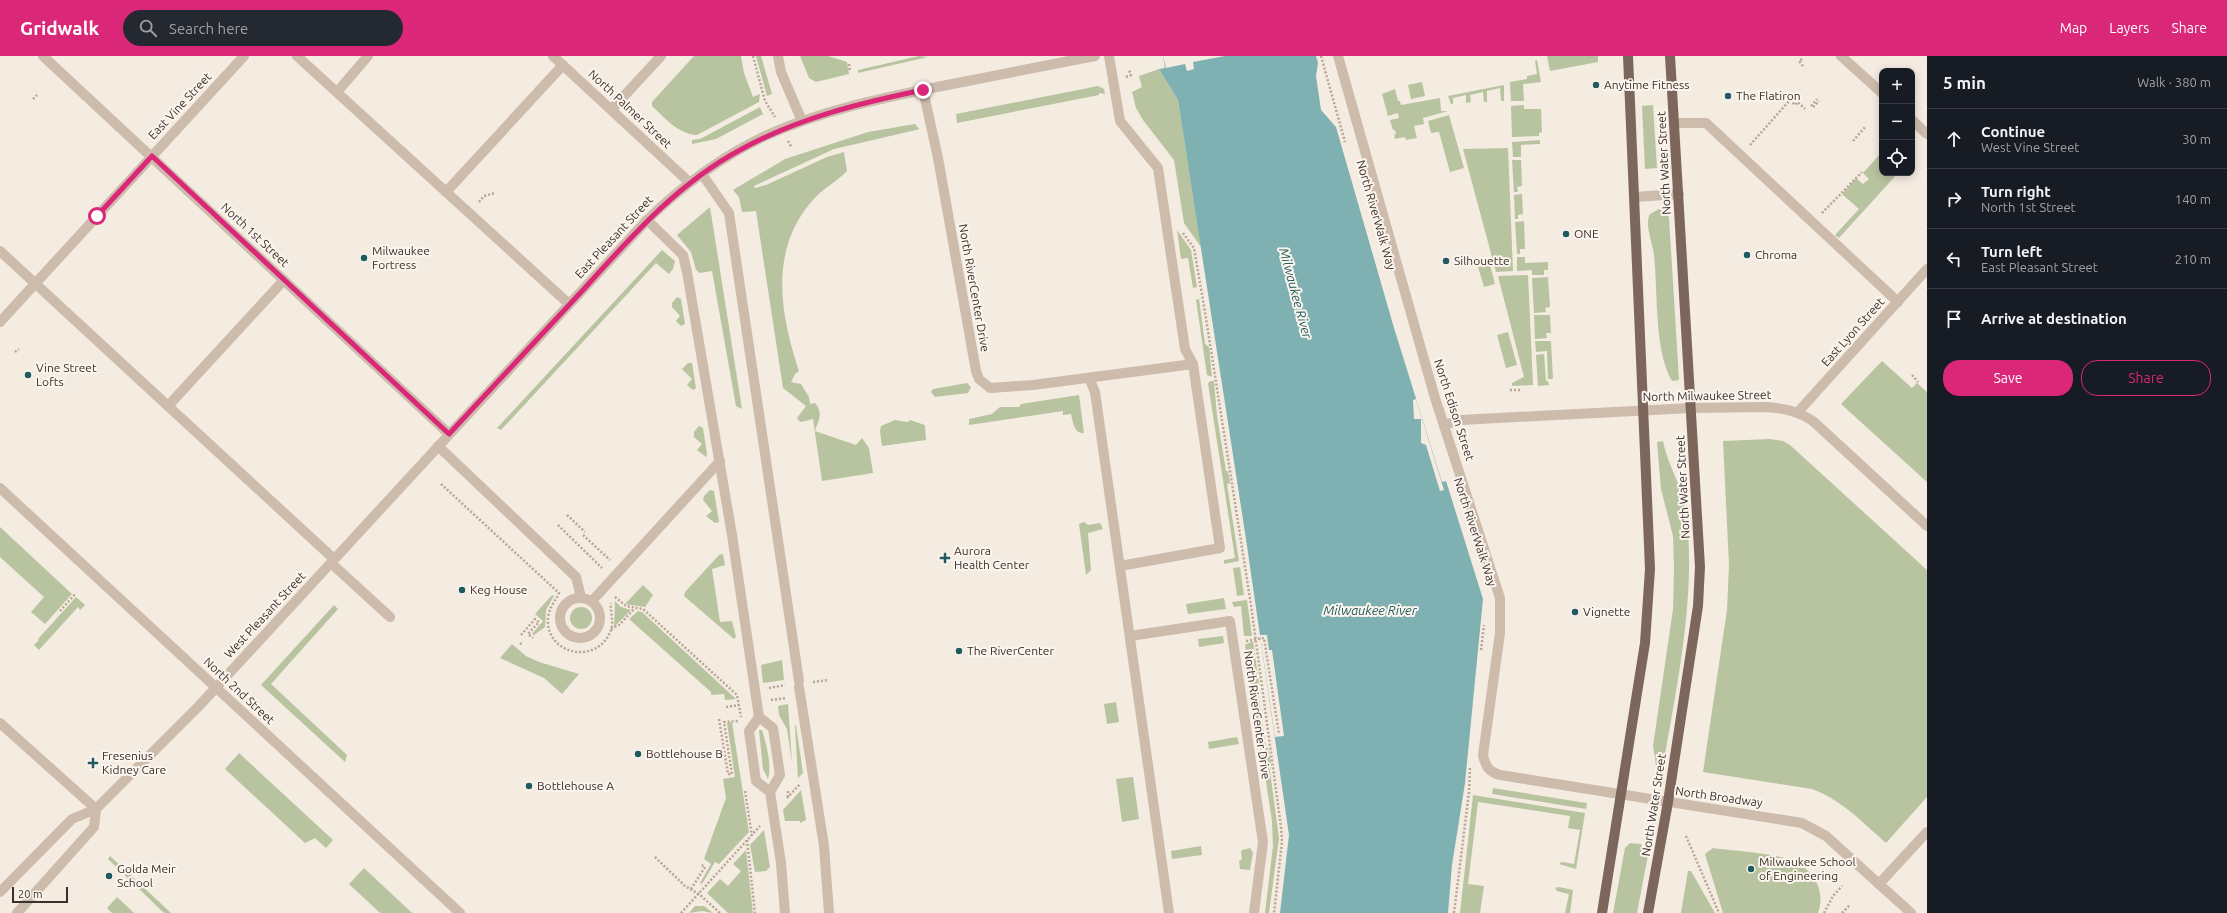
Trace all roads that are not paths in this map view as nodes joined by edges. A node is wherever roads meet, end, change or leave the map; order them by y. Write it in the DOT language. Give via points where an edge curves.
graph roads {
  1 [pos="43,56"];
  2 [pos="244,56"];
  3 [pos="297,56"];
  4 [pos="368,56"];
  5 [pos="553,56"];
  6 [pos="660,56"];
  7 [pos="778,56"];
  8 [pos="1095,56"];
  9 [pos="1109,56"];
  10 [pos="1338,56"];
  11 [pos="1628,56"];
  12 [pos="1670,56"];
  13 [pos="1841,56"];
  14 [pos="562,65"];
  15 [pos="923,90"];
  16 [pos="1879,90"];
  17 [pos="336,92"];
  18 [pos="612,109"];
  19 [pos="802,121"];
  20 [pos="1674,123"];
  21 [pos="1915,123"];
  22 [pos="1927,134"];
  23 [pos="152,156"];
  24 [pos="702,174"];
  25 [pos="689,182"];
  26 [pos="446,192"];
  27 [pos="1679,194"];
  28 [pos="1635,197"];
  29 [pos="647,220"];
  30 [pos="0,251"];
  31 [pos="1927,269"];
  32 [pos="284,280"];
  33 [pos="35,284"];
  34 [pos="1898,302"];
  35 [pos="569,304"];
  36 [pos="0,322"];
  37 [pos="1193,364"];
  38 [pos="1088,378"];
  39 [pos="168,406"];
  40 [pos="1691,408"];
  41 [pos="1643,411"];
  42 [pos="1798,412"];
  43 [pos="1444,425"];
  44 [pos="449,434"];
  45 [pos="438,446"];
  46 [pos="720,461"];
  47 [pos="0,488"];
  48 [pos="1927,526"];
  49 [pos="333,561"];
  50 [pos="1120,566"];
  51 [pos="581,597"];
  52 [pos="592,601"];
  53 [pos="390,617"];
  54 [pos="1130,636"];
  55 [pos="216,687"];
  56 [pos="759,717"];
  57 [pos="0,722"];
  58 [pos="1492,773"];
  59 [pos="770,792"];
  60 [pos="1622,795"];
  61 [pos="1668,802"];
  62 [pos="96,810"];
  63 [pos="1927,832"];
  64 [pos="1879,884"];
  65 [pos="0,892"];
  66 [pos="17,913"];
  67 [pos="460,913"];
  68 [pos="785,913"];
  69 [pos="829,913"];
  70 [pos="1169,913"];
  71 [pos="1254,913"];
  72 [pos="1602,913"];
  73 [pos="1648,913"];
  74 [pos="1911,913"];
  1 -- 23 [label="street, North 1st Street"];
  2 -- 23 [label="street, East Vine Street"];
  3 -- 17 [label="street"];
  4 -- 17 [label="street"];
  5 -- 14 [label="street, North Palmer Street"];
  6 -- 18 [label="street"];
  7 -- 19 [label="street"];
  8 -- 15 [label="street, East Pleasant Street"];
  9 -- 37 [label="street" via="1120,121 1158,168 1185,349"];
  10 -- 43 [label="street, North Edison Street"];
  11 -- 28 [label="main road"];
  12 -- 20 [label="main road, North Water Street"];
  13 -- 16 [label="street"];
  14 -- 18 [label="street, North Palmer Street"];
  14 -- 26 [label="street"];
  15 -- 19 [label="street, East Pleasant Street" via="860,102"];
  15 -- 38 [label="street, North RiverCenter Drive" via="979,379 990,388"];
  17 -- 26 [label="street"];
  18 -- 25 [label="street, North Palmer Street"];
  19 -- 24 [label="street, East Pleasant Street" via="740,150"];
  20 -- 27 [label="main road, North Water Street"];
  20 -- 34 [label="street" via="1706,123"];
  21 -- 22 [label="street"];
  23 -- 32 [label="street, North 1st Street"];
  23 -- 33 [label="street, East Vine Street"];
  24 -- 25 [label="street, East Pleasant Street"];
  24 -- 69 [label="street" via="729,213 824,846"];
  25 -- 29 [label="street, East Pleasant Street"];
  26 -- 35 [label="street"];
  27 -- 28 [label="street"];
  27 -- 40 [label="main road, North Water Street"];
  28 -- 41 [label="main road"];
  29 -- 35 [label="street, East Pleasant Street"];
  29 -- 46 [label="street" via="683,255"];
  30 -- 33 [label="street"];
  31 -- 34 [label="street, East Lyon Street"];
  32 -- 39 [label="street"];
  32 -- 44 [label="street, North 1st Street"];
  33 -- 36 [label="street, East Vine Street"];
  33 -- 39 [label="street"];
  34 -- 42 [label="street, East Lyon Street"];
  35 -- 44 [label="street, East Pleasant Street"];
  37 -- 38 [label="street, North RiverCenter Drive"];
  37 -- 50 [label="street" via="1220,548"];
  38 -- 50 [label="street" via="1095,392"];
  39 -- 49 [label="street"];
  40 -- 41 [label="street, North Milwaukee Street"];
  40 -- 42 [label="street, North Milwaukee Street" via="1765,407"];
  40 -- 61 [label="main road, North Water Street" via="1699,559 1698,606"];
  41 -- 43 [label="street, North Milwaukee Street" via="1461,420"];
  41 -- 60 [label="main road" via="1649,530 1648,607"];
  42 -- 48 [label="street, North Milwaukee Street" via="1817,424"];
  43 -- 58 [label="street, North Edison Street" via="1500,598 1500,633 1483,755 1487,768"];
  44 -- 45 [label="street, West Pleasant Street"];
  45 -- 49 [label="street, West Pleasant Street"];
  45 -- 51 [label="street" via="576,577"];
  46 -- 52 [label="street"];
  46 -- 56 [label="street"];
  47 -- 55 [label="street, North 2nd Street"];
  49 -- 53 [label="street"];
  49 -- 55 [label="street, West Pleasant Street"];
  50 -- 54 [label="street"];
  51 -- 52 [label="street"];
  51 -- 52 [label="street" via="565,603 560,615 563,628 572,636 585,638 600,624 600,611"];
  54 -- 70 [label="street"];
  54 -- 71 [label="street, North RiverCenter Drive" via="1230,621 1263,842"];
  55 -- 62 [label="street, West Pleasant Street"];
  55 -- 67 [label="street, North 2nd Street"];
  56 -- 59 [label="street" via="773,728 780,775"];
  56 -- 59 [label="street" via="749,731 756,781"];
  57 -- 62 [label="street"];
  58 -- 60 [label="street, North Broadway"];
  59 -- 68 [label="street"];
  60 -- 61 [label="street, North Broadway"];
  60 -- 72 [label="main road"];
  61 -- 64 [label="street, North Broadway" via="1802,823 1819,831"];
  61 -- 73 [label="main road, North Water Street"];
  62 -- 65 [label="street, West Pleasant Street" via="72,819"];
  62 -- 66 [label="street" via="94,827"];
  63 -- 64 [label="street"];
  64 -- 74 [label="street, North Broadway"];
}
